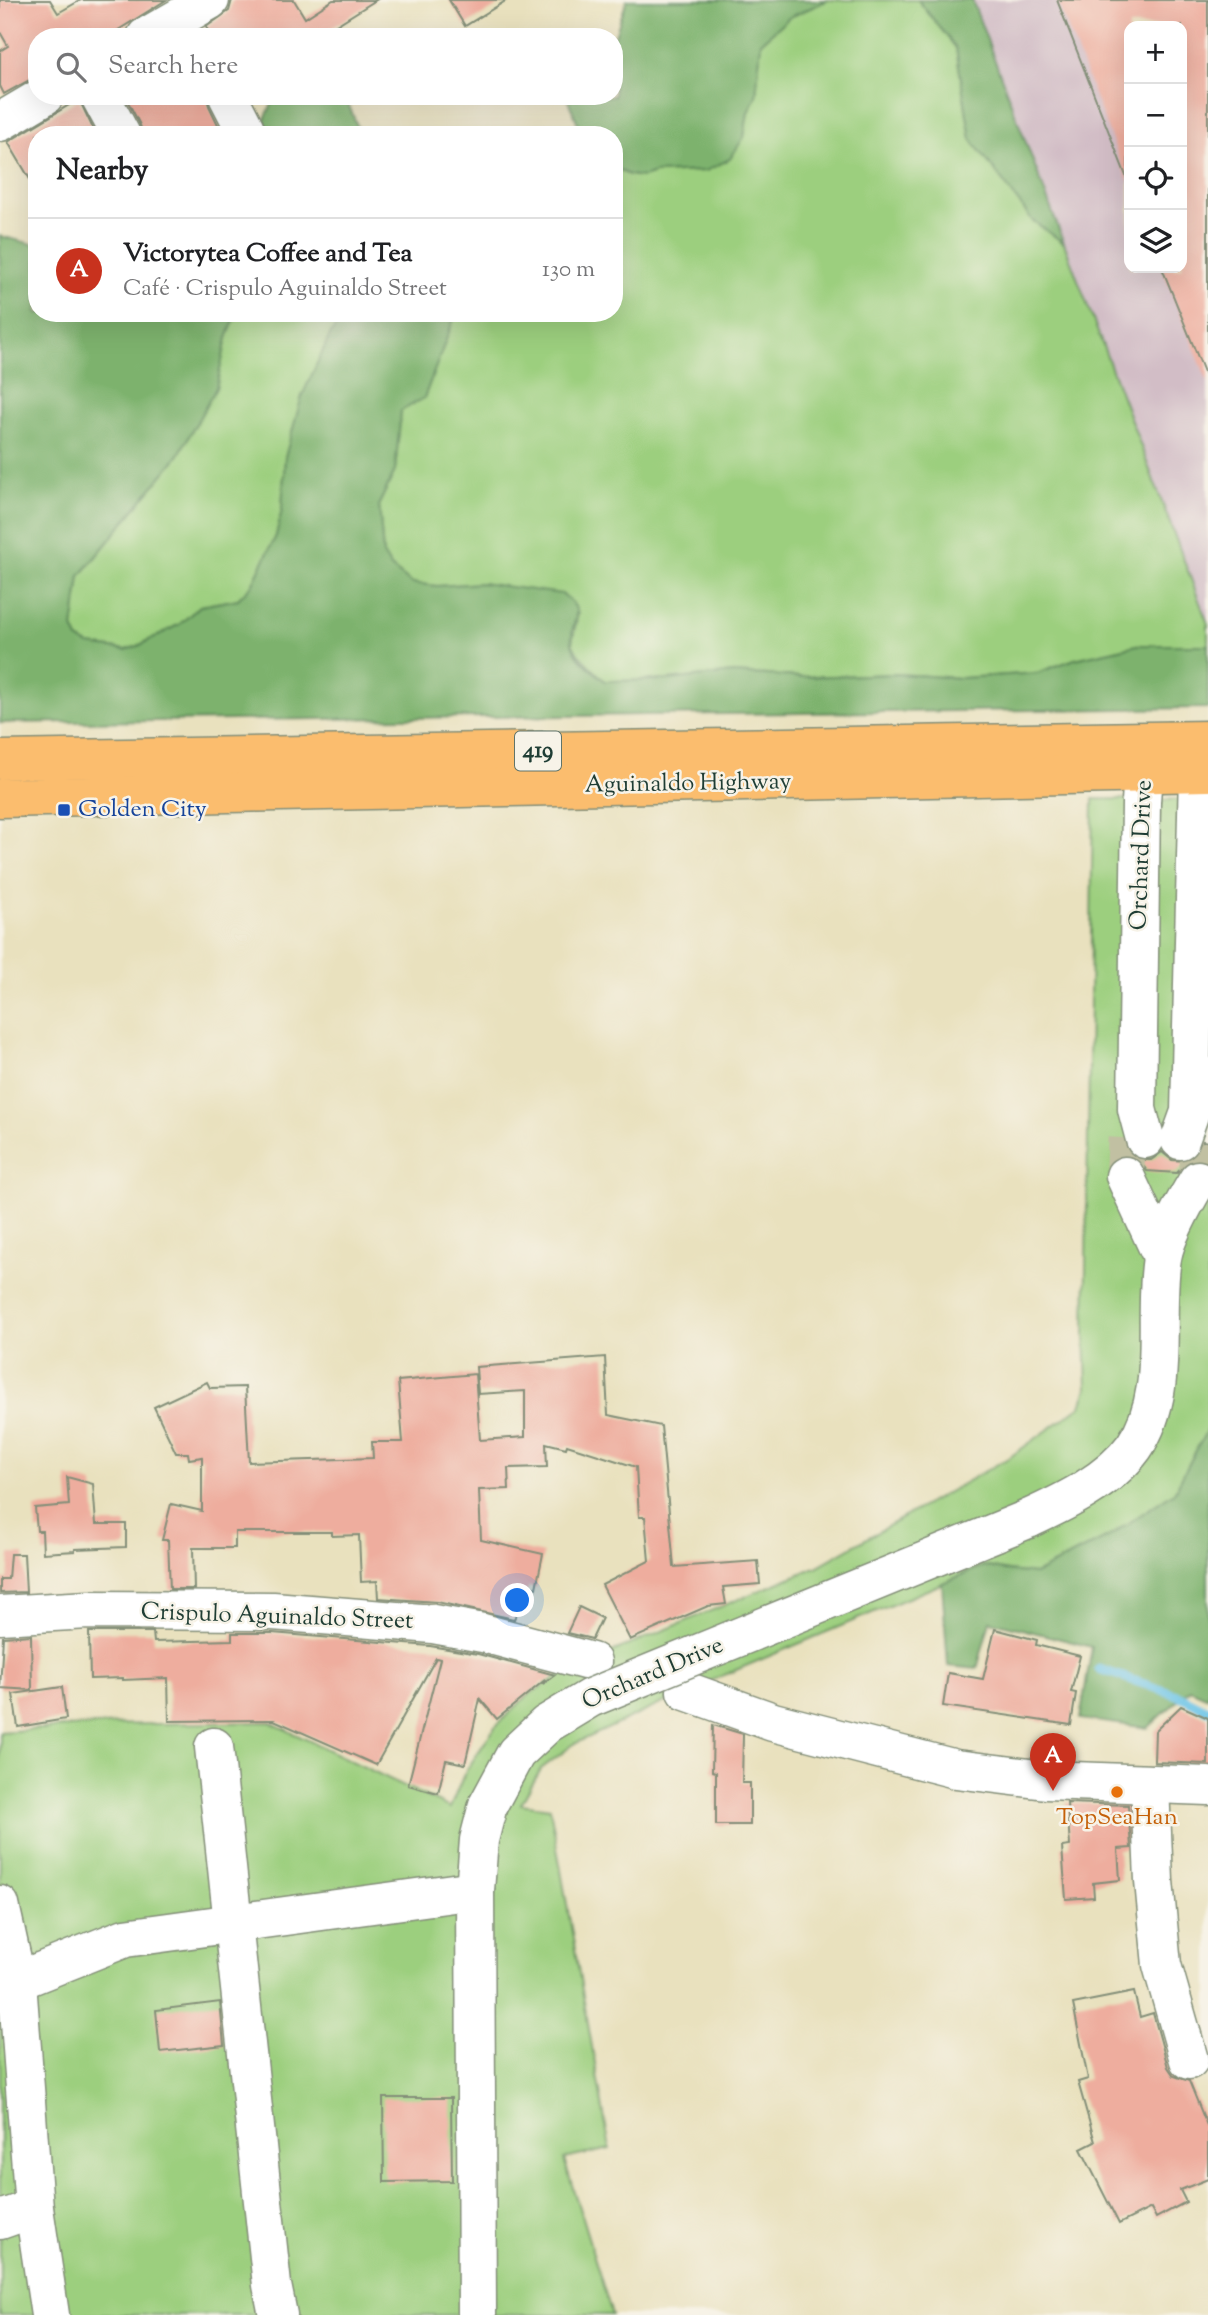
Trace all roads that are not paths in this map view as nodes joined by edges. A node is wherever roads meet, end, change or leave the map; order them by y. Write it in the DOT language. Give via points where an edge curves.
graph roads {
  1 [pos="196,17"];
  2 [pos="168,28"];
  3 [pos="29,105"];
  4 [pos="105,105"];
  5 [pos="0,122"];
  6 [pos="116,126"];
  7 [pos="1168,741"];
  8 [pos="0,760"];
  9 [pos="1205,761"];
  10 [pos="1143,772"];
  11 [pos="0,798"];
  12 [pos="1162,1156"];
  13 [pos="0,1615"];
  14 [pos="592,1662"];
  15 [pos="686,1691"];
  16 [pos="214,1747"];
  17 [pos="1150,1785"];
  18 [pos="1208,1786"];
  19 [pos="475,1889"];
  20 [pos="0,1905"];
  21 [pos="232,1924"];
  22 [pos="9,1985"];
  23 [pos="1189,2060"];
  24 [pos="17,2214"];
  25 [pos="50,2315"];
  26 [pos="278,2315"];
  27 [pos="477,2315"];
  1 -- 2 [label="street"];
  3 -- 5 [label="street"];
  4 -- 6 [label="street"];
  7 -- 8 [label="highway, Aguinaldo Highway / 419"];
  7 -- 9 [label="street, Orchard Drive"];
  7 -- 10 [label="street, Orchard Drive"];
  9 -- 10 [label="highway, Aguinaldo Highway / 419"];
  9 -- 12 [label="street, Orchard Drive"];
  10 -- 11 [label="highway, Aguinaldo Highway / 419"];
  10 -- 12 [label="street, Orchard Drive"];
  12 -- 19 [label="street, Orchard Drive, bridge" via="1163,1256 1156,1385 1152,1410 1133,1447 1105,1475 1028,1519 590,1698 547,1724 516,1753 488,1805 479,1840"];
  13 -- 14 [label="street, Crispulo Aguinaldo Street" via="89,1610 273,1611 366,1618 483,1633"];
  15 -- 17 [label="street" via="773,1722 956,1769 1046,1780"];
  16 -- 21 [label="street"];
  17 -- 18 [label="street"];
  17 -- 23 [label="street" via="1162,1965"];
  19 -- 21 [label="street"];
  19 -- 27 [label="street, Orchard Drive"];
  20 -- 22 [label="street"];
  21 -- 22 [label="street" via="125,1938"];
  21 -- 26 [label="street"];
  22 -- 24 [label="street"];
  24 -- 25 [label="street"];
}
